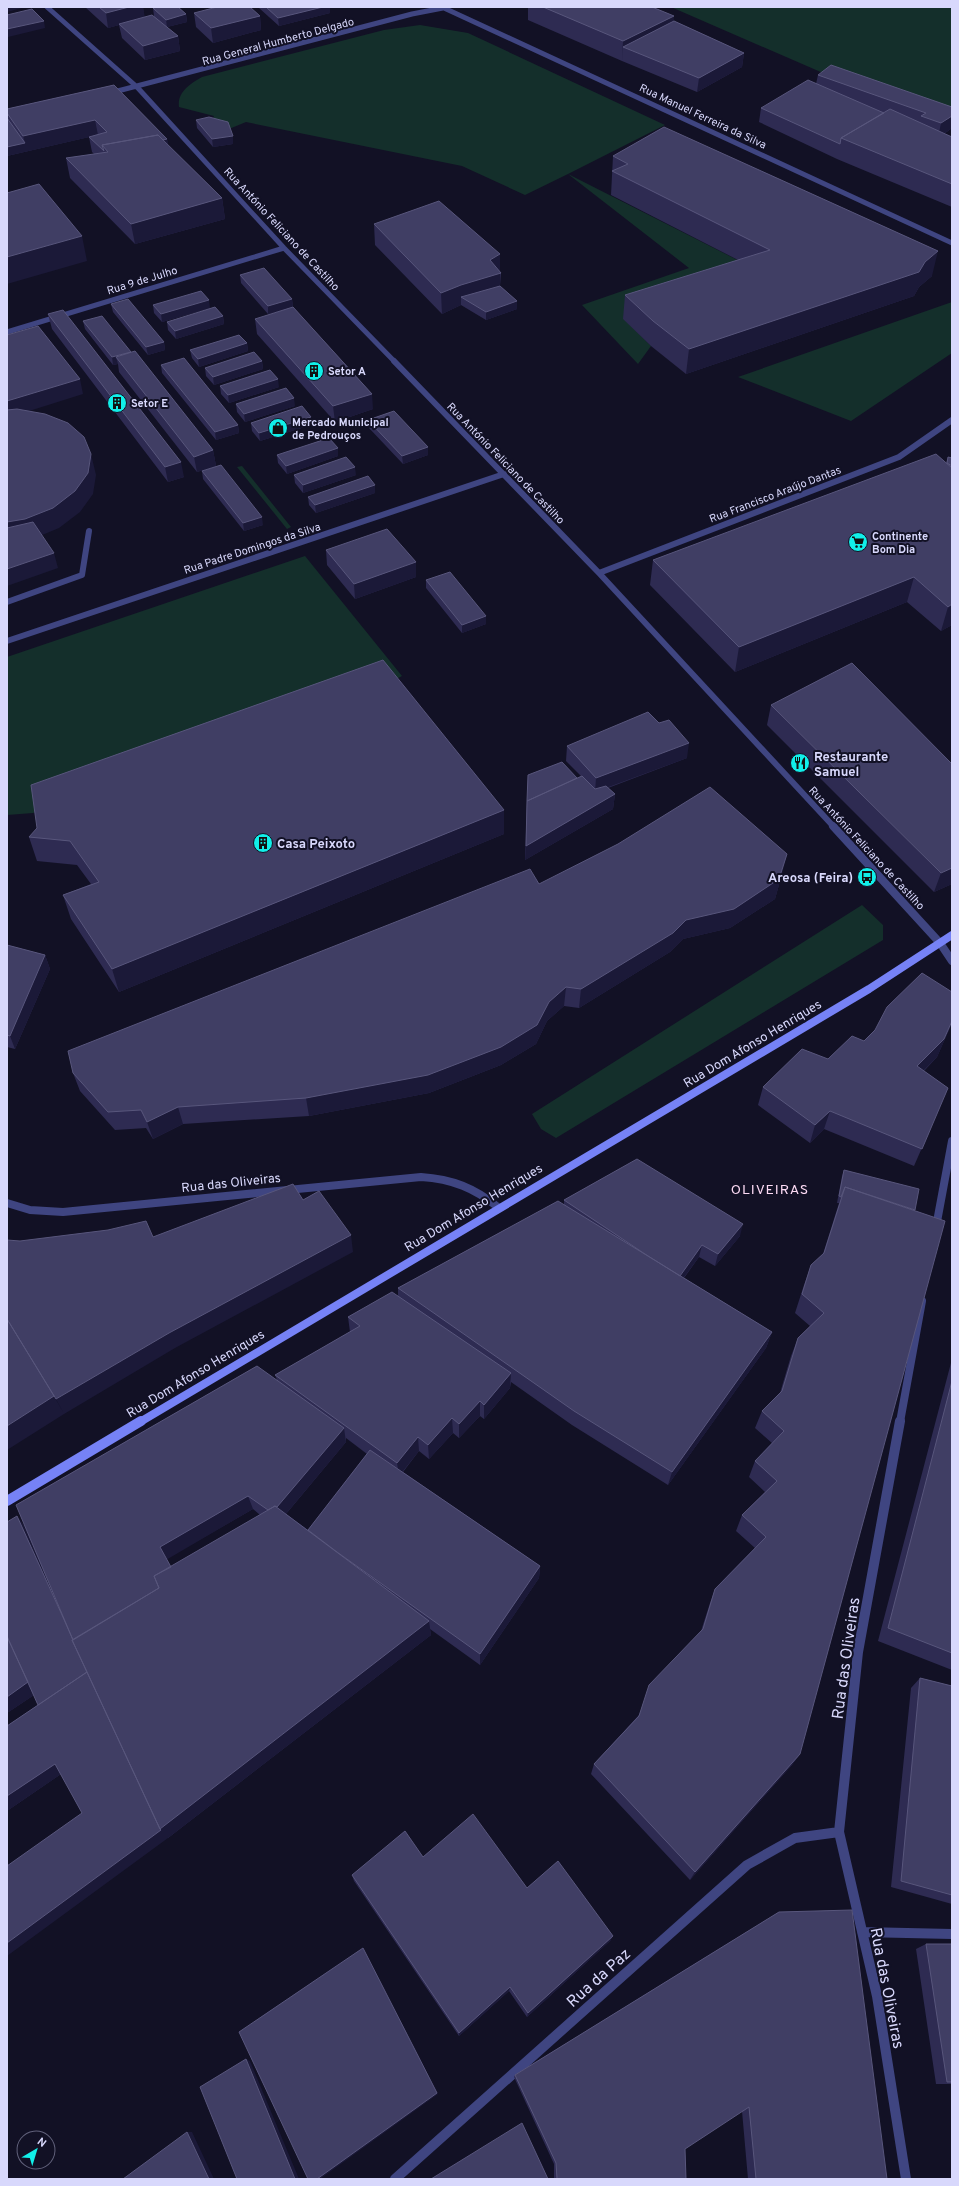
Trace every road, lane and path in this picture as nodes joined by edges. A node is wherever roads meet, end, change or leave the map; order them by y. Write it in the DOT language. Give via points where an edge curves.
graph roads {
  1 [pos="47,7"];
  2 [pos="410,7"];
  3 [pos="446,7"];
  4 [pos="412,14"];
  5 [pos="137,87"];
  6 [pos="102,94"];
  7 [pos="952,243"];
  8 [pos="284,248"];
  9 [pos="7,332"];
  10 [pos="952,420"];
  11 [pos="504,474"];
  12 [pos="89,531"];
  13 [pos="599,574"];
  14 [pos="7,602"];
  15 [pos="7,641"];
  16 [pos="952,935"];
  17 [pos="940,943"];
  18 [pos="952,961"];
  19 [pos="952,1141"];
  20 [pos="7,1203"];
  21 [pos="499,1208"];
  22 [pos="935,1235"];
  23 [pos="924,1290"];
  24 [pos="7,1501"];
  25 [pos="839,1832"];
  26 [pos="862,1932"];
  27 [pos="952,1934"];
  28 [pos="396,2179"];
  29 [pos="906,2179"];
  1 -- 5 [label="street, Rua António Feliciano de Castilho"];
  2 -- 4 [label="street"];
  3 -- 4 [label="street, Rua General Humberto Delgado"];
  3 -- 7 [label="street, Rua Manuel Ferreira da Silva"];
  4 -- 5 [label="street, Rua General Humberto Delgado"];
  5 -- 6 [label="street, Rua General Humberto Delgado"];
  5 -- 8 [label="street, Rua António Feliciano de Castilho"];
  8 -- 9 [label="street, Rua 9 de Julho"];
  8 -- 11 [label="street, Rua António Feliciano de Castilho"];
  10 -- 13 [label="street, Rua Francisco Araújo Dantas" via="899,458"];
  11 -- 13 [label="street, Rua António Feliciano de Castilho"];
  11 -- 15 [label="street, Rua Padre Domingos da Silva"];
  12 -- 14 [label="street" via="82,575"];
  13 -- 17 [label="street, Rua António Feliciano de Castilho"];
  16 -- 17 [label="main road, Rua Dom Afonso Henriques"];
  17 -- 18 [label="street"];
  17 -- 21 [label="main road, Rua Dom Afonso Henriques" via="869,989"];
  19 -- 22 [label="street"];
  20 -- 21 [label="street, Rua das Oliveiras" via="30,1210 63,1212 421,1177 444,1178 463,1184 483,1193"];
  21 -- 24 [label="main road, Rua Dom Afonso Henriques"];
  23 -- 25 [label="street, Rua das Oliveiras" via="858,1652"];
  25 -- 26 [label="street, Rua das Oliveiras"];
  25 -- 28 [label="street, Rua da Paz" via="795,1838 747,1865"];
  26 -- 27 [label="street"];
  26 -- 29 [label="street, Rua das Oliveiras" via="877,1996"];
}
